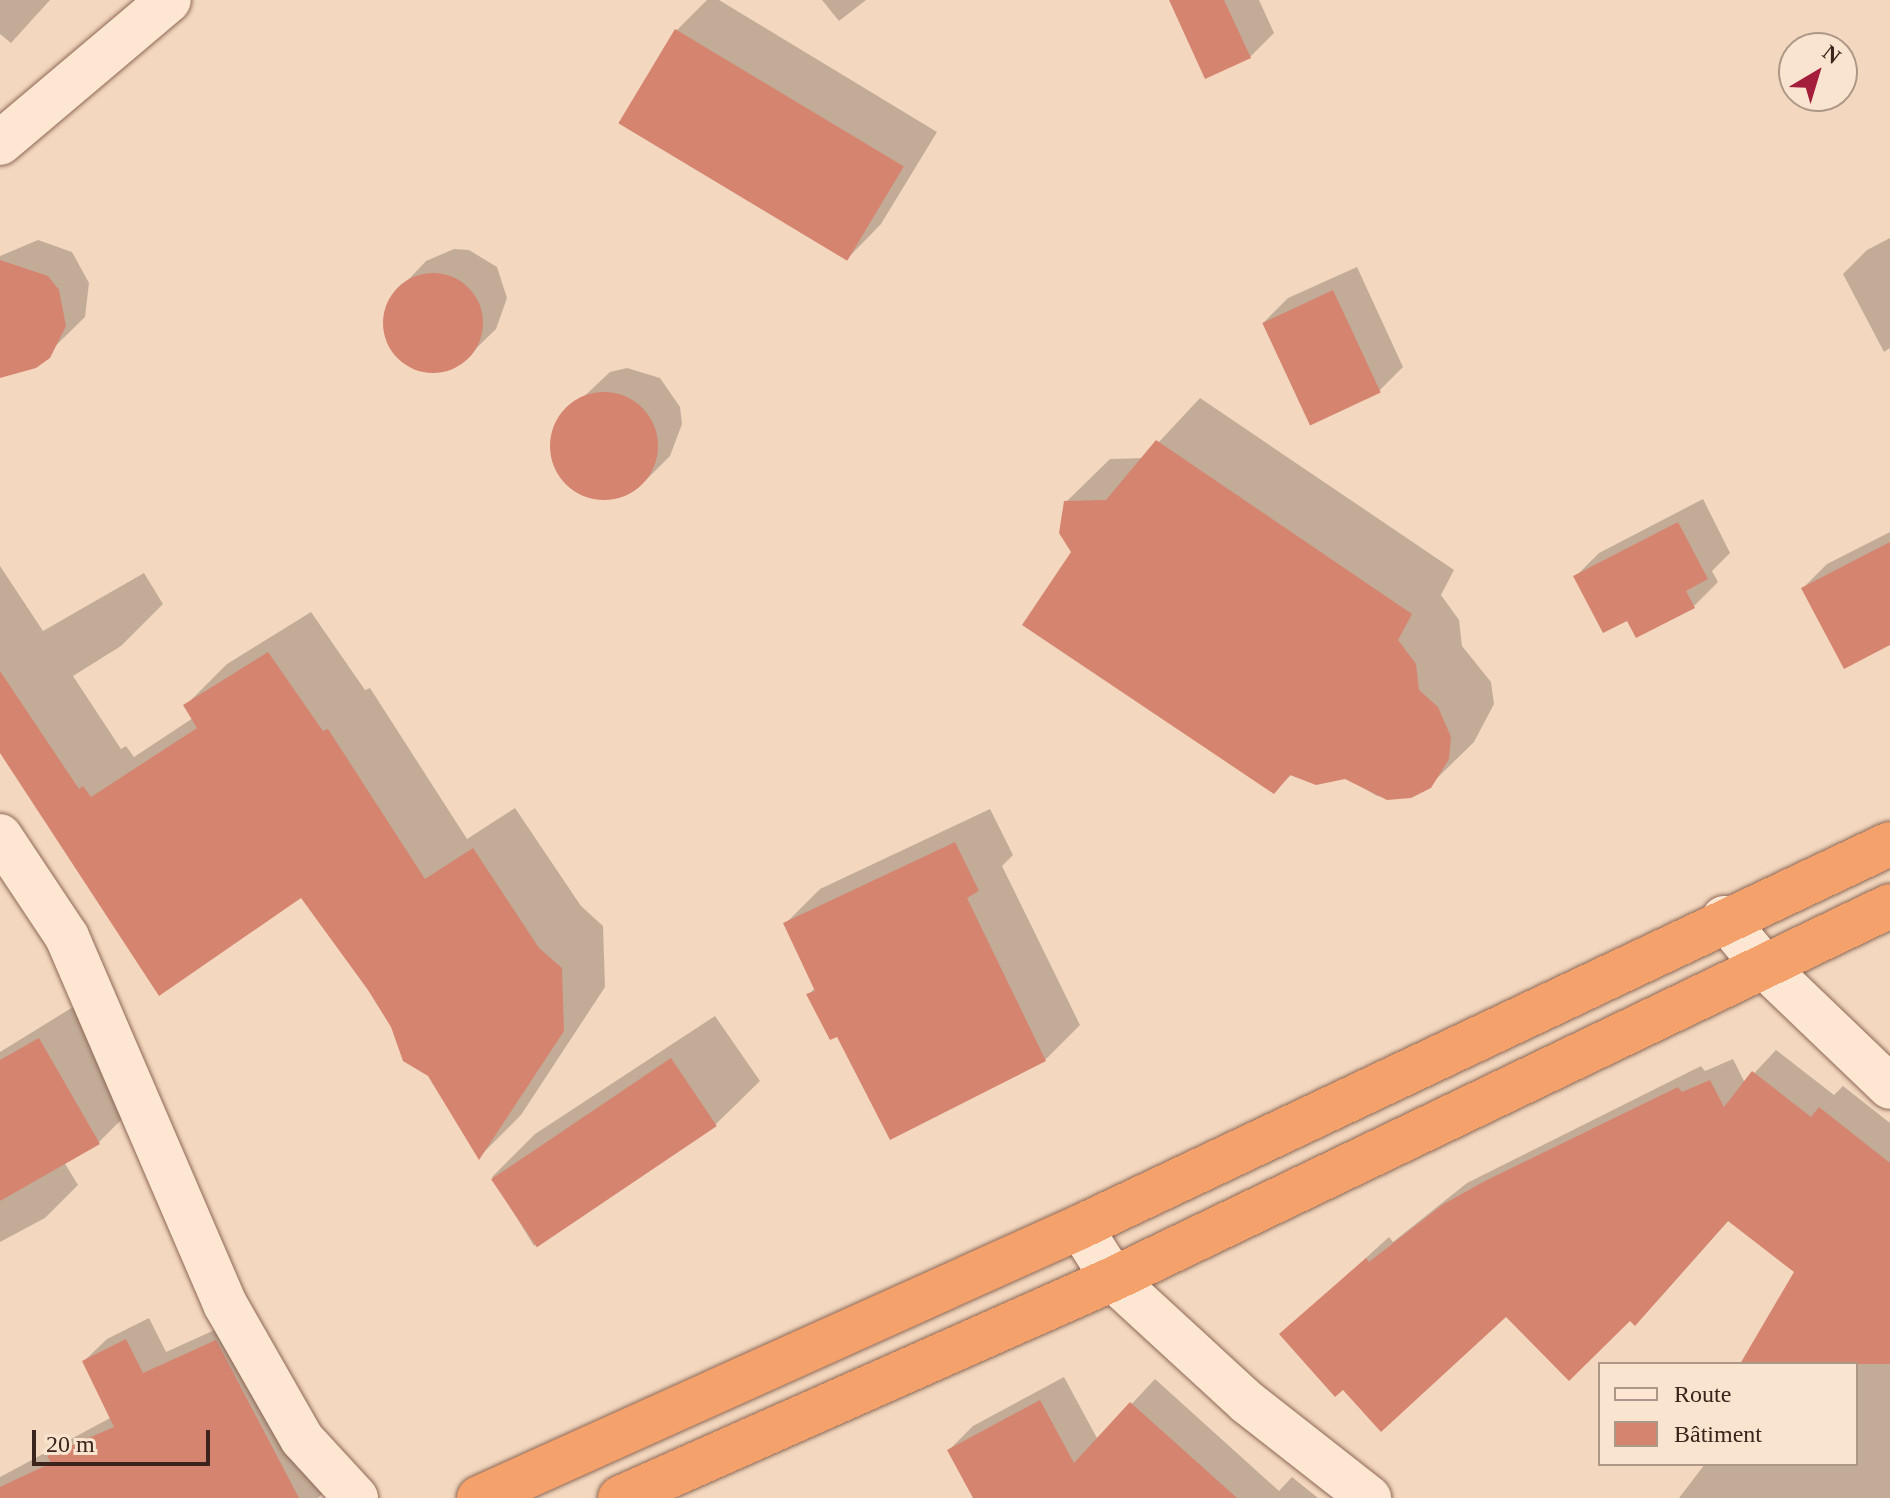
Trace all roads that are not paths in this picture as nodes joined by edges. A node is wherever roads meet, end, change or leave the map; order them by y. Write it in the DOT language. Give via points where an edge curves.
graph roads {
  1 [pos="169,0"];
  2 [pos="0,143"];
  3 [pos="0,836"];
  4 [pos="1890,844"];
  5 [pos="1890,906"];
  6 [pos="1724,918"];
  7 [pos="1763,965"];
  8 [pos="1890,1087"];
  9 [pos="1080,1227"];
  10 [pos="1113,1279"];
  11 [pos="356,1498"];
  12 [pos="479,1498"];
  13 [pos="620,1498"];
  14 [pos="1369,1498"];
  1 -- 2 [label="street"];
  3 -- 11 [label="street" via="67,937 225,1304 302,1439"];
  4 -- 6 [label="highway"];
  5 -- 7 [label="highway"];
  6 -- 7 [label="street"];
  6 -- 9 [label="highway"];
  7 -- 8 [label="street"];
  7 -- 10 [label="highway"];
  9 -- 10 [label="street"];
  9 -- 12 [label="highway"];
  10 -- 13 [label="highway"];
  10 -- 14 [label="street" via="1248,1403"];
}
